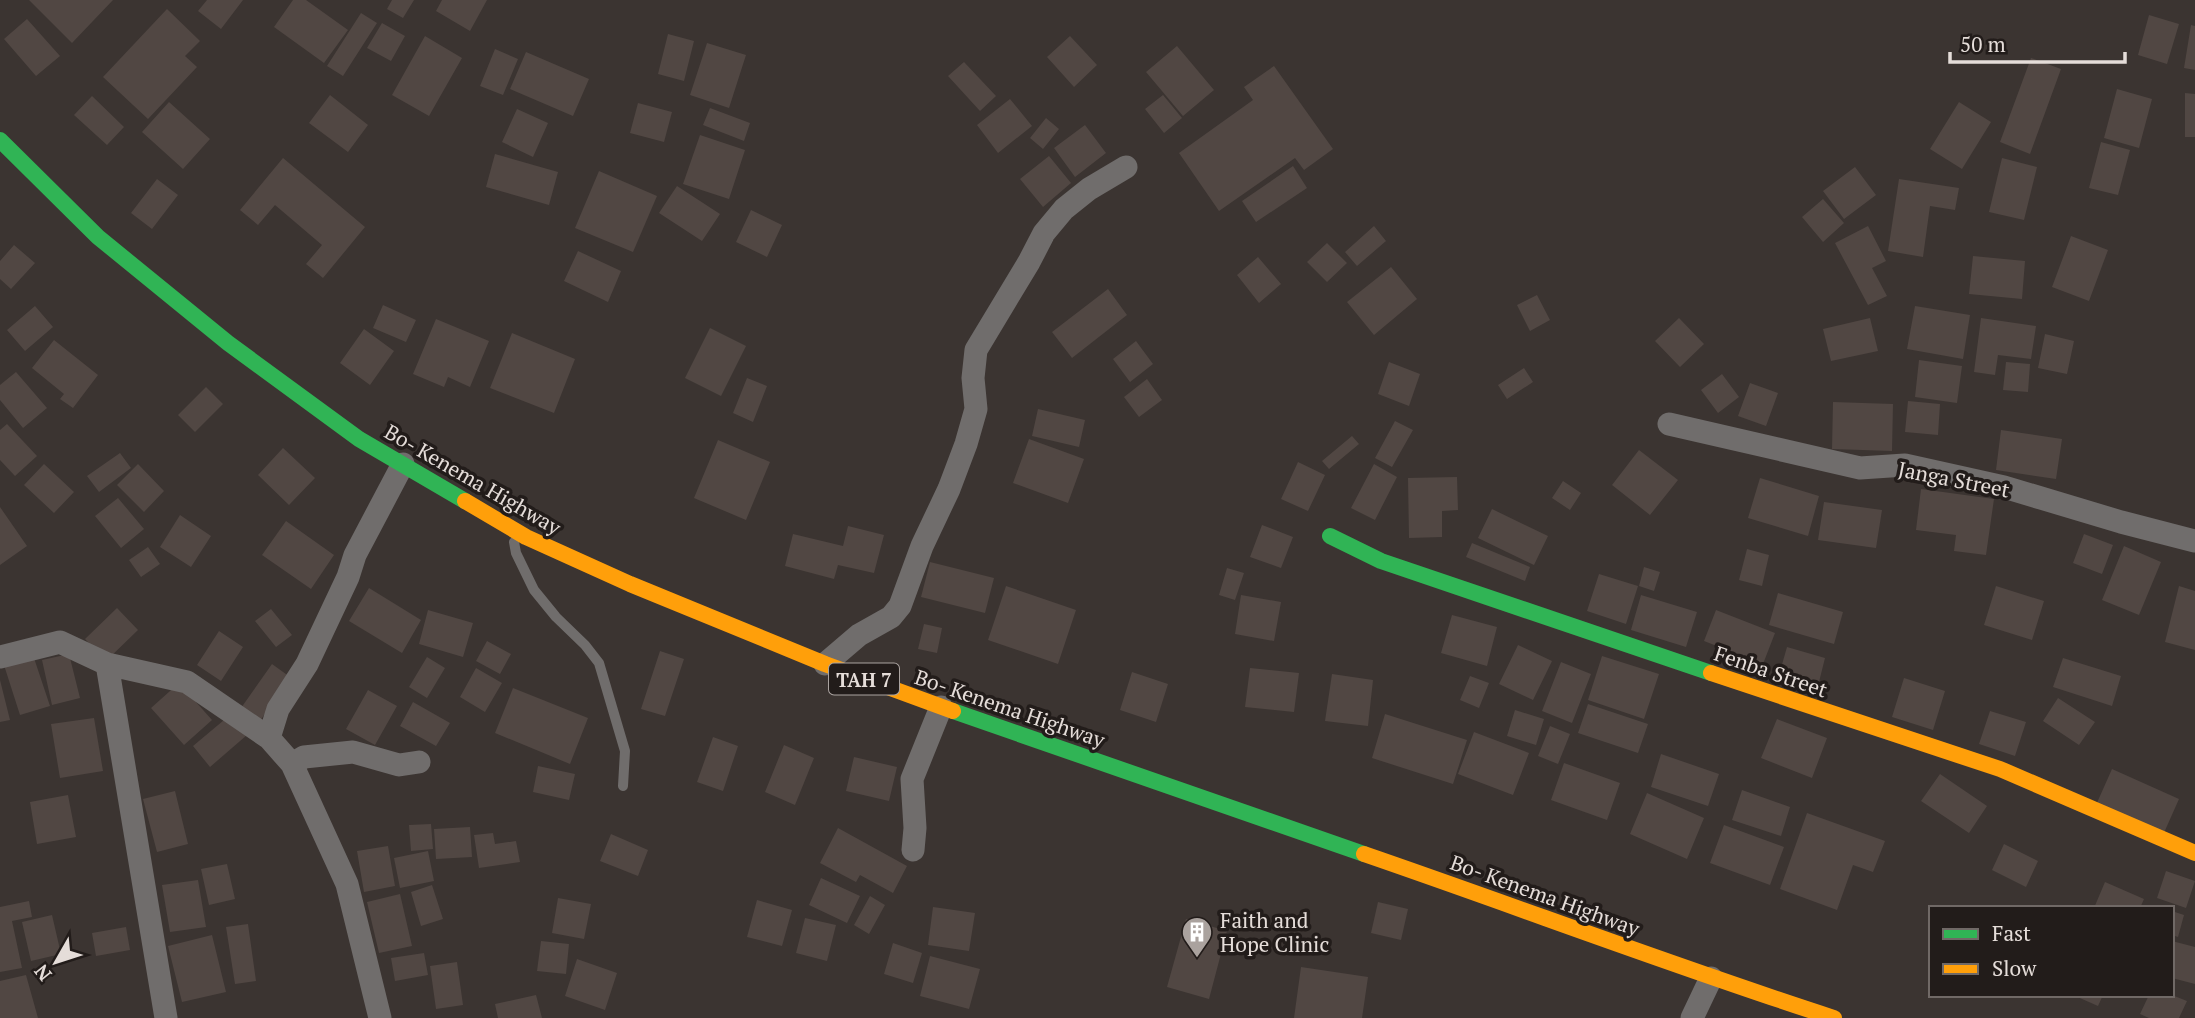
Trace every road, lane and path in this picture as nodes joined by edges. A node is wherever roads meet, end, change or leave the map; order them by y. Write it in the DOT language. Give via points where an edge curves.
graph roads {
  1 [pos="0,141"];
  2 [pos="1126,167"];
  3 [pos="1670,424"];
  4 [pos="403,464"];
  5 [pos="512,529"];
  6 [pos="1330,536"];
  7 [pos="2195,541"];
  8 [pos="0,657"];
  9 [pos="107,664"];
  10 [pos="825,664"];
  11 [pos="941,707"];
  12 [pos="269,738"];
  13 [pos="419,762"];
  14 [pos="292,764"];
  15 [pos="623,786"];
  16 [pos="914,850"];
  17 [pos="2195,853"];
  18 [pos="1711,978"];
  19 [pos="166,1018"];
  20 [pos="380,1018"];
  21 [pos="1692,1018"];
  22 [pos="1834,1018"];
  1 -- 4 [label="main road, Bo- Kenema Highway / TAH 7" via="98,237 218,335 359,439"];
  2 -- 10 [label="street" via="1089,189 1044,233 976,350 976,409 966,444 900,606"];
  3 -- 7 [label="street, Janga Street" via="1860,468 1905,466 2004,487"];
  4 -- 5 [label="main road, Bo- Kenema Highway / TAH 7"];
  4 -- 12 [label="street" via="355,555 307,664 278,709"];
  5 -- 10 [label="main road, Bo- Kenema Highway / TAH 7" via="630,584"];
  5 -- 15 [label="lane" via="516,553 534,590 599,663 625,751"];
  6 -- 17 [label="main road, Fenba Street" via="1381,561 2000,769"];
  8 -- 9 [label="street" via="60,642"];
  9 -- 12 [label="street" via="187,682"];
  9 -- 19 [label="street"];
  10 -- 11 [label="main road, Bo- Kenema Highway / TAH 7"];
  11 -- 16 [label="street" via="912,779"];
  11 -- 18 [label="main road, Bo- Kenema Highway / TAH 7"];
  12 -- 14 [label="street"];
  13 -- 14 [label="street" via="399,765 353,752 304,757"];
  14 -- 20 [label="street" via="347,884"];
  18 -- 21 [label="street"];
  18 -- 22 [label="main road, Bo- Kenema Highway / TAH 7"];
}
